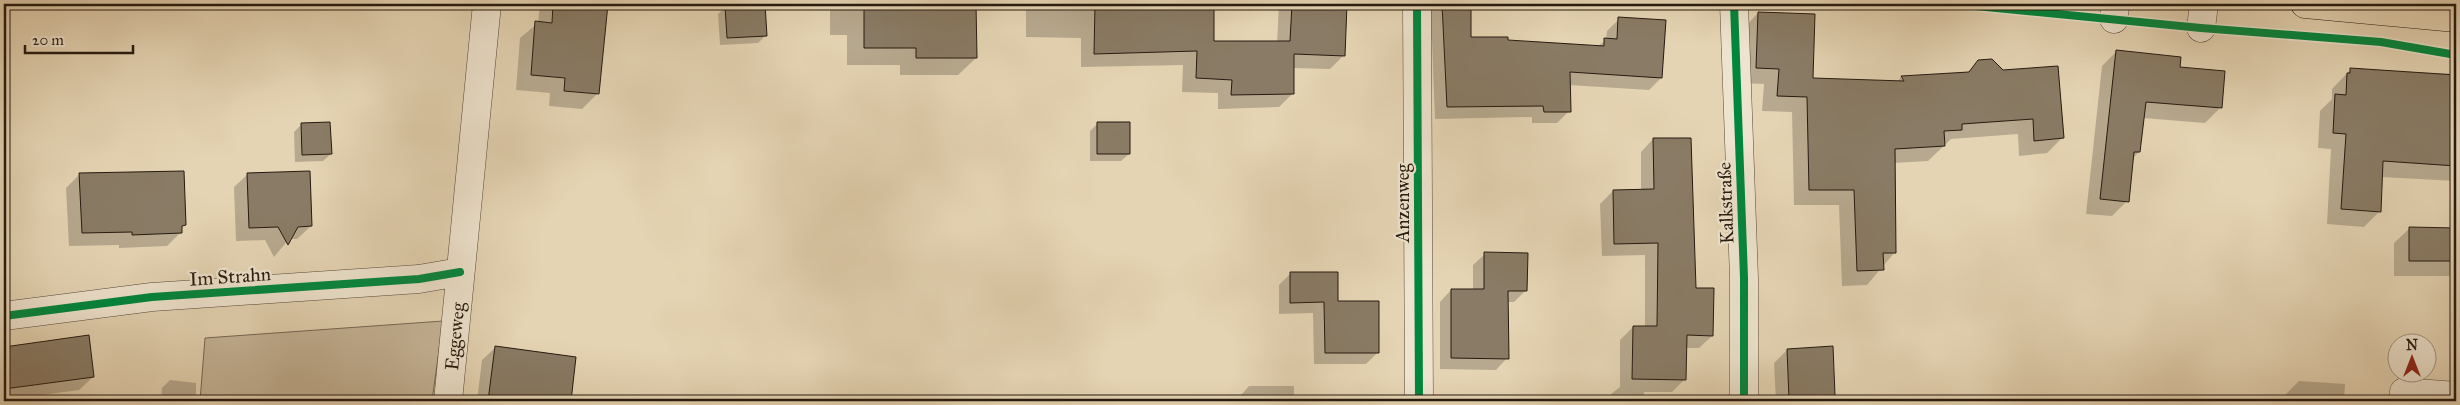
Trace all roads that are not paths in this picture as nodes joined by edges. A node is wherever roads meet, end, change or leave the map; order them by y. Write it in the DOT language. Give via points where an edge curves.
graph roads {
  1 [pos="487,4"];
  2 [pos="1417,4"];
  3 [pos="1734,4"];
  4 [pos="2305,4"];
  5 [pos="2456,18"];
  6 [pos="460,272"];
  7 [pos="4,316"];
  8 [pos="2404,392"];
  9 [pos="2456,396"];
  10 [pos="448,401"];
  11 [pos="1419,401"];
  12 [pos="1744,401"];
  1 -- 6 [label="street"];
  2 -- 11 [label="street, Anzenweg"];
  3 -- 12 [label="street, Kalkstraße" via="1744,278"];
  4 -- 5 [label="main road"];
  6 -- 7 [label="street, Im Strahn" via="419,279 152,297"];
  6 -- 10 [label="street, Eggeweg"];
  8 -- 9 [label="street"];
}
